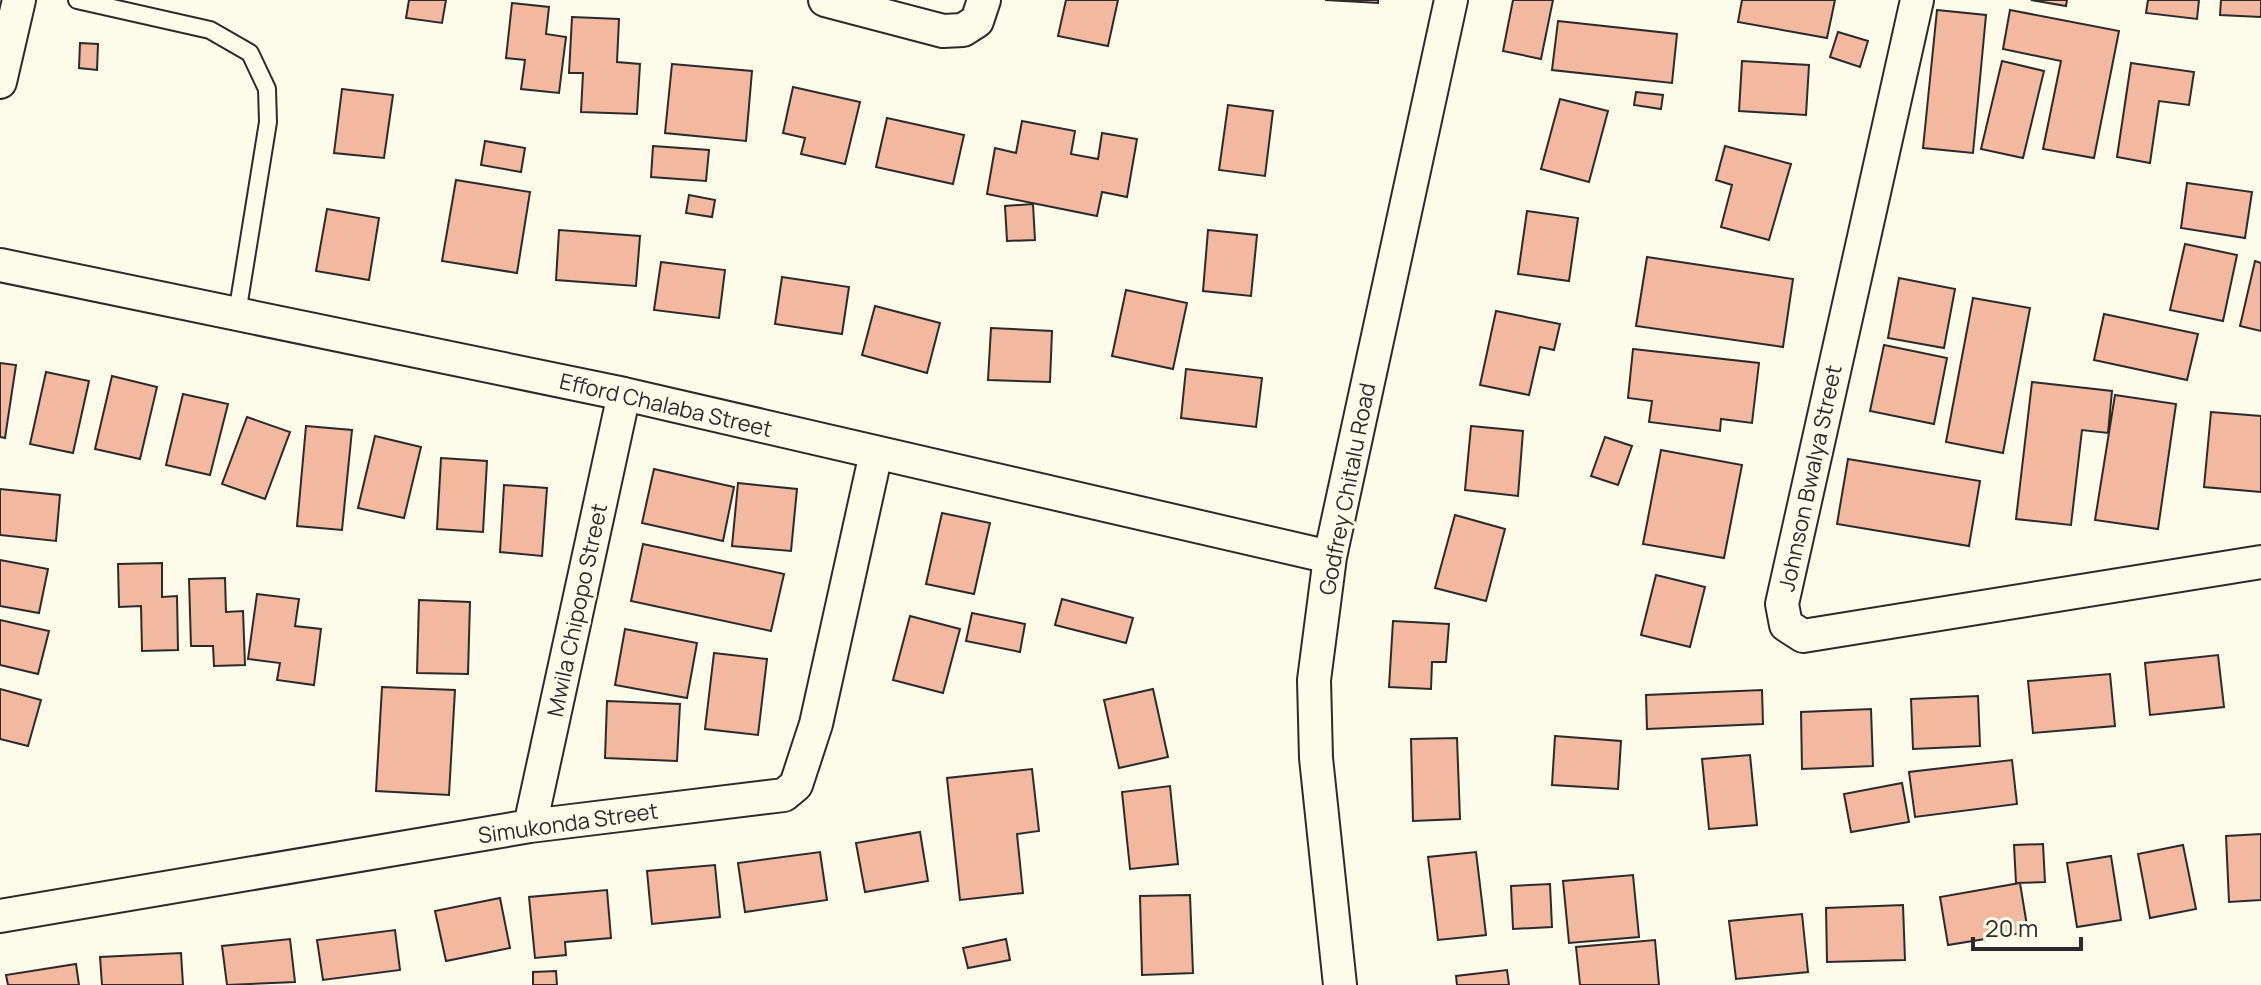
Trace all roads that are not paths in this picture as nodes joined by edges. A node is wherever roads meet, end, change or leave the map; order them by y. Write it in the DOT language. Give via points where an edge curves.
graph roads {
  1 [pos="19,0"];
  2 [pos="77,0"];
  3 [pos="825,0"];
  4 [pos="984,0"];
  5 [pos="1451,0"];
  6 [pos="1917,0"];
  7 [pos="0,82"];
  8 [pos="0,265"];
  9 [pos="237,314"];
  10 [pos="624,394"];
  11 [pos="876,453"];
  12 [pos="1330,557"];
  13 [pos="2261,562"];
  14 [pos="530,826"];
  15 [pos="0,916"];
  16 [pos="1340,985"];
  1 -- 7 [label="street"];
  2 -- 9 [label="lane" via="210,30 250,53 267,89 268,122"];
  3 -- 4 [label="street" via="943,31 963,30 977,21"];
  5 -- 12 [label="street, Godfrey Chitalu Road"];
  6 -- 13 [label="street, Johnson Bwalya Street" via="1782,604 1786,625 1803,636"];
  8 -- 9 [label="street, Efford Chalaba Street"];
  9 -- 10 [label="street, Efford Chalaba Street"];
  10 -- 11 [label="street, Efford Chalaba Street"];
  10 -- 14 [label="street, Mwila Chipopo Street"];
  11 -- 12 [label="street, Efford Chalaba Street"];
  11 -- 14 [label="street, Simukonda Street" via="816,724 796,785 784,795"];
  12 -- 16 [label="street, Godfrey Chitalu Road" via="1314,680 1316,758"];
  14 -- 15 [label="street, Simukonda Street"];
}
